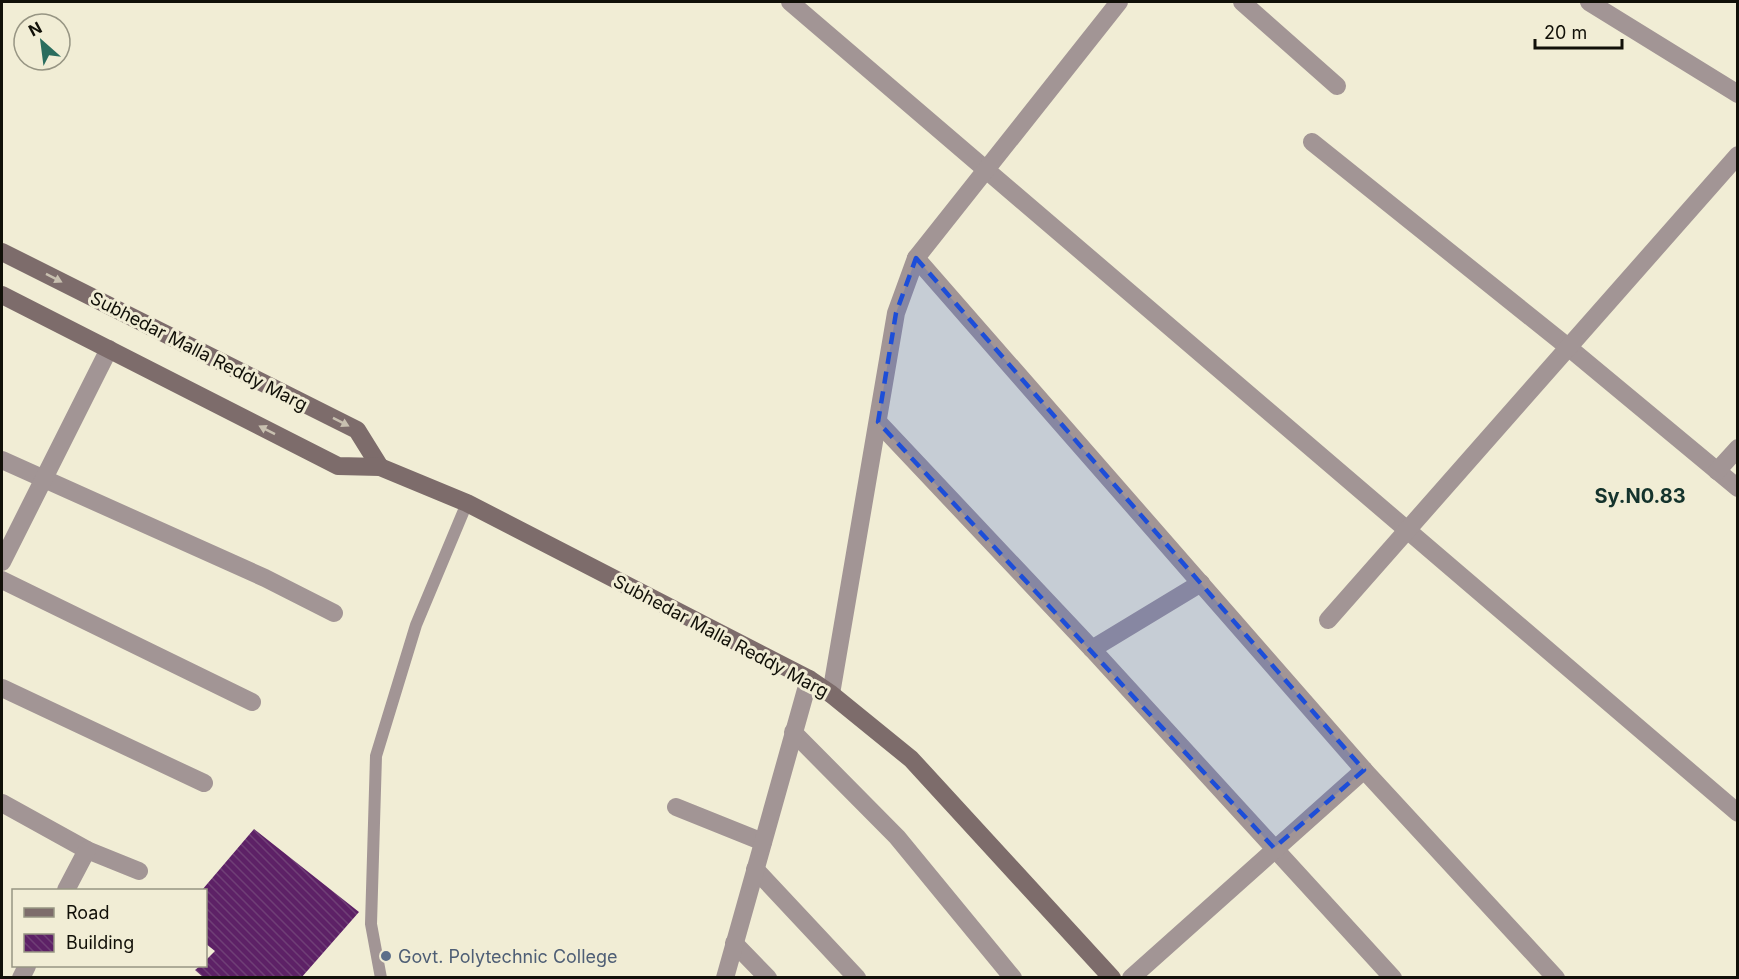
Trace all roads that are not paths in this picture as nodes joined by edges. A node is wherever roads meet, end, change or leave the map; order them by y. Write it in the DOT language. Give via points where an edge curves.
graph roads {
  1 [pos="790,2"];
  2 [pos="1119,2"];
  3 [pos="1242,2"];
  4 [pos="1589,2"];
  5 [pos="1337,86"];
  6 [pos="1737,94"];
  7 [pos="1312,142"];
  8 [pos="1737,155"];
  9 [pos="985,170"];
  10 [pos="2,252"];
  11 [pos="916,258"];
  12 [pos="2,295"];
  13 [pos="1568,347"];
  14 [pos="109,349"];
  15 [pos="878,422"];
  16 [pos="1737,448"];
  17 [pos="2,460"];
  18 [pos="380,467"];
  19 [pos="1717,471"];
  20 [pos="42,480"];
  21 [pos="1737,488"];
  22 [pos="467,503"];
  23 [pos="1407,528"];
  24 [pos="2,562"];
  25 [pos="2,580"];
  26 [pos="1201,584"];
  27 [pos="334,613"];
  28 [pos="1328,620"];
  29 [pos="1092,649"];
  30 [pos="808,679"];
  31 [pos="2,688"];
  32 [pos="831,694"];
  33 [pos="252,702"];
  34 [pos="793,732"];
  35 [pos="1364,770"];
  36 [pos="204,783"];
  37 [pos="3,807"];
  38 [pos="676,807"];
  39 [pos="1737,813"];
  40 [pos="763,842"];
  41 [pos="1275,848"];
  42 [pos="87,850"];
  43 [pos="755,869"];
  44 [pos="139,871"];
  45 [pos="67,889"];
  46 [pos="734,943"];
  47 [pos="381,978"];
  48 [pos="725,978"];
  49 [pos="768,978"];
  50 [pos="857,978"];
  51 [pos="1013,978"];
  52 [pos="1112,978"];
  53 [pos="1131,978"];
  54 [pos="1393,978"];
  55 [pos="1556,978"];
  1 -- 9 [label="street"];
  2 -- 9 [label="street"];
  3 -- 5 [label="street"];
  4 -- 6 [label="street"];
  7 -- 13 [label="street"];
  8 -- 13 [label="street"];
  9 -- 11 [label="street"];
  9 -- 23 [label="street"];
  10 -- 18 [label="main road, Subhedar Malla Reddy Marg, one-way" via="357,430"];
  11 -- 15 [label="street" via="896,313"];
  11 -- 26 [label="street"];
  12 -- 14 [label="main road, Subhedar Malla Reddy Marg"];
  13 -- 19 [label="street"];
  13 -- 23 [label="street"];
  18 -- 14 [label="main road, Subhedar Malla Reddy Marg, one-way" via="338,466"];
  14 -- 20 [label="street"];
  15 -- 29 [label="street"];
  15 -- 32 [label="street"];
  16 -- 19 [label="street"];
  17 -- 20 [label="street"];
  18 -- 22 [label="main road, Subhedar Malla Reddy Marg"];
  19 -- 21 [label="street"];
  20 -- 24 [label="street"];
  20 -- 27 [label="street" via="265,578"];
  22 -- 30 [label="main road, Subhedar Malla Reddy Marg"];
  22 -- 47 [label="lane" via="417,625 376,756 372,924"];
  23 -- 28 [label="street"];
  23 -- 39 [label="street"];
  25 -- 33 [label="street"];
  26 -- 29 [label="street"];
  26 -- 35 [label="street"];
  29 -- 41 [label="street"];
  30 -- 32 [label="main road, Subhedar Malla Reddy Marg"];
  30 -- 34 [label="street"];
  31 -- 36 [label="street"];
  32 -- 52 [label="main road, Subhedar Malla Reddy Marg" via="911,759"];
  34 -- 40 [label="street"];
  34 -- 51 [label="street" via="897,837"];
  35 -- 41 [label="street"];
  35 -- 55 [label="street"];
  37 -- 42 [label="street"];
  38 -- 40 [label="street"];
  40 -- 43 [label="street"];
  41 -- 53 [label="street"];
  41 -- 54 [label="street"];
  42 -- 44 [label="street"];
  42 -- 45 [label="street"];
  43 -- 46 [label="street"];
  43 -- 50 [label="street"];
  46 -- 48 [label="street"];
  46 -- 49 [label="street"];
}
